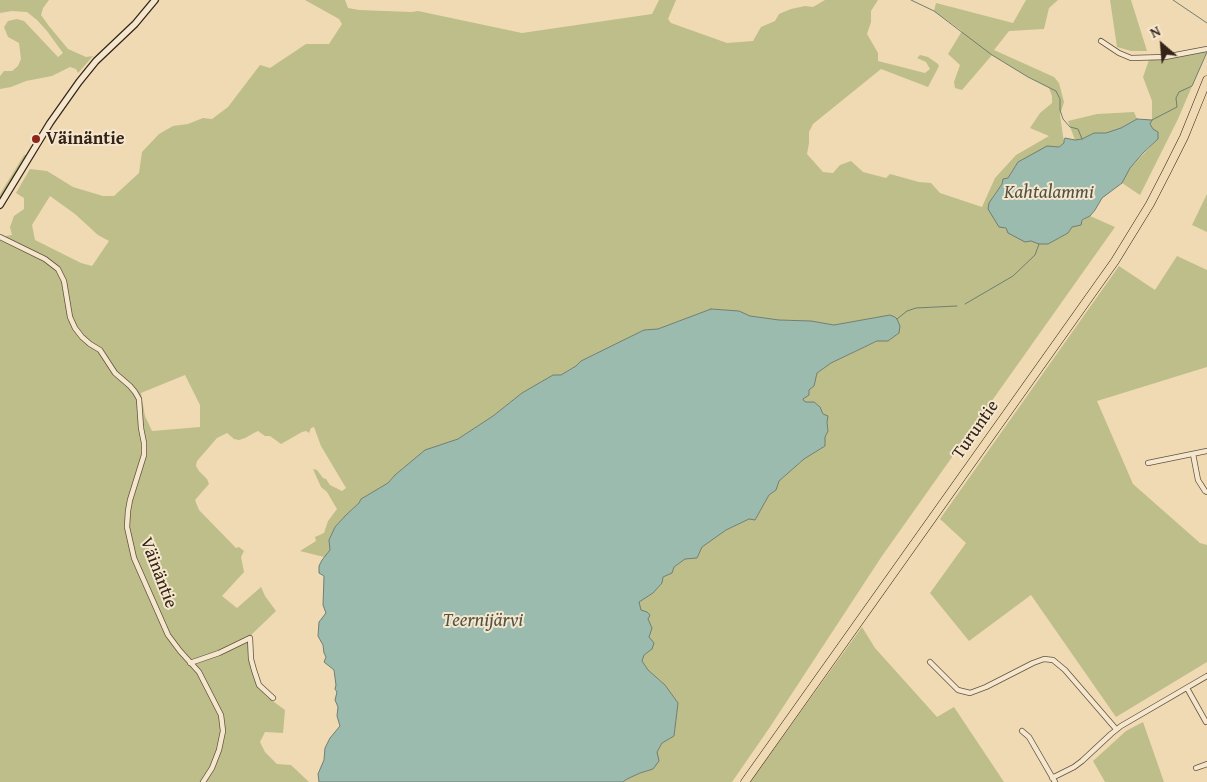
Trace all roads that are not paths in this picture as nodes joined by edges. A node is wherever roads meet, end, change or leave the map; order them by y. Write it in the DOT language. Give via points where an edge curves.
graph roads {
  1 [pos="155,0"];
  2 [pos="1101,41"];
  3 [pos="1207,49"];
  4 [pos="1207,80"];
  5 [pos="0,205"];
  6 [pos="0,237"];
  7 [pos="1207,451"];
  8 [pos="1193,454"];
  9 [pos="1148,463"];
  10 [pos="1207,492"];
  11 [pos="930,662"];
  12 [pos="190,663"];
  13 [pos="1207,676"];
  14 [pos="1187,688"];
  15 [pos="273,698"];
  16 [pos="1206,722"];
  17 [pos="1116,729"];
  18 [pos="1022,731"];
  19 [pos="1207,764"];
  20 [pos="1196,768"];
  21 [pos="1054,780"];
  22 [pos="203,782"];
  23 [pos="745,782"];
  1 -- 5 [label="street" via="79,82"];
  2 -- 3 [label="street" via="1131,58 1165,57"];
  4 -- 23 [label="highway, Turuntie" via="1167,171 1115,261"];
  6 -- 12 [label="street, Väinäntie" via="45,259 58,270 64,281 75,328 100,350 114,373 130,386 139,399 144,455 128,511 131,549 168,635"];
  7 -- 8 [label="street"];
  8 -- 9 [label="street"];
  8 -- 10 [label="street" via="1198,480"];
  11 -- 17 [label="street" via="958,690 970,693 1033,663 1053,660"];
  12 -- 15 [label="street" via="250,638 251,659 259,685"];
  12 -- 22 [label="street, Väinäntie" via="221,714 223,731 212,768"];
  13 -- 14 [label="street"];
  14 -- 16 [label="street"];
  14 -- 17 [label="street"];
  17 -- 21 [label="street"];
  18 -- 21 [label="street" via="1029,737"];
  19 -- 20 [label="street"];
}
